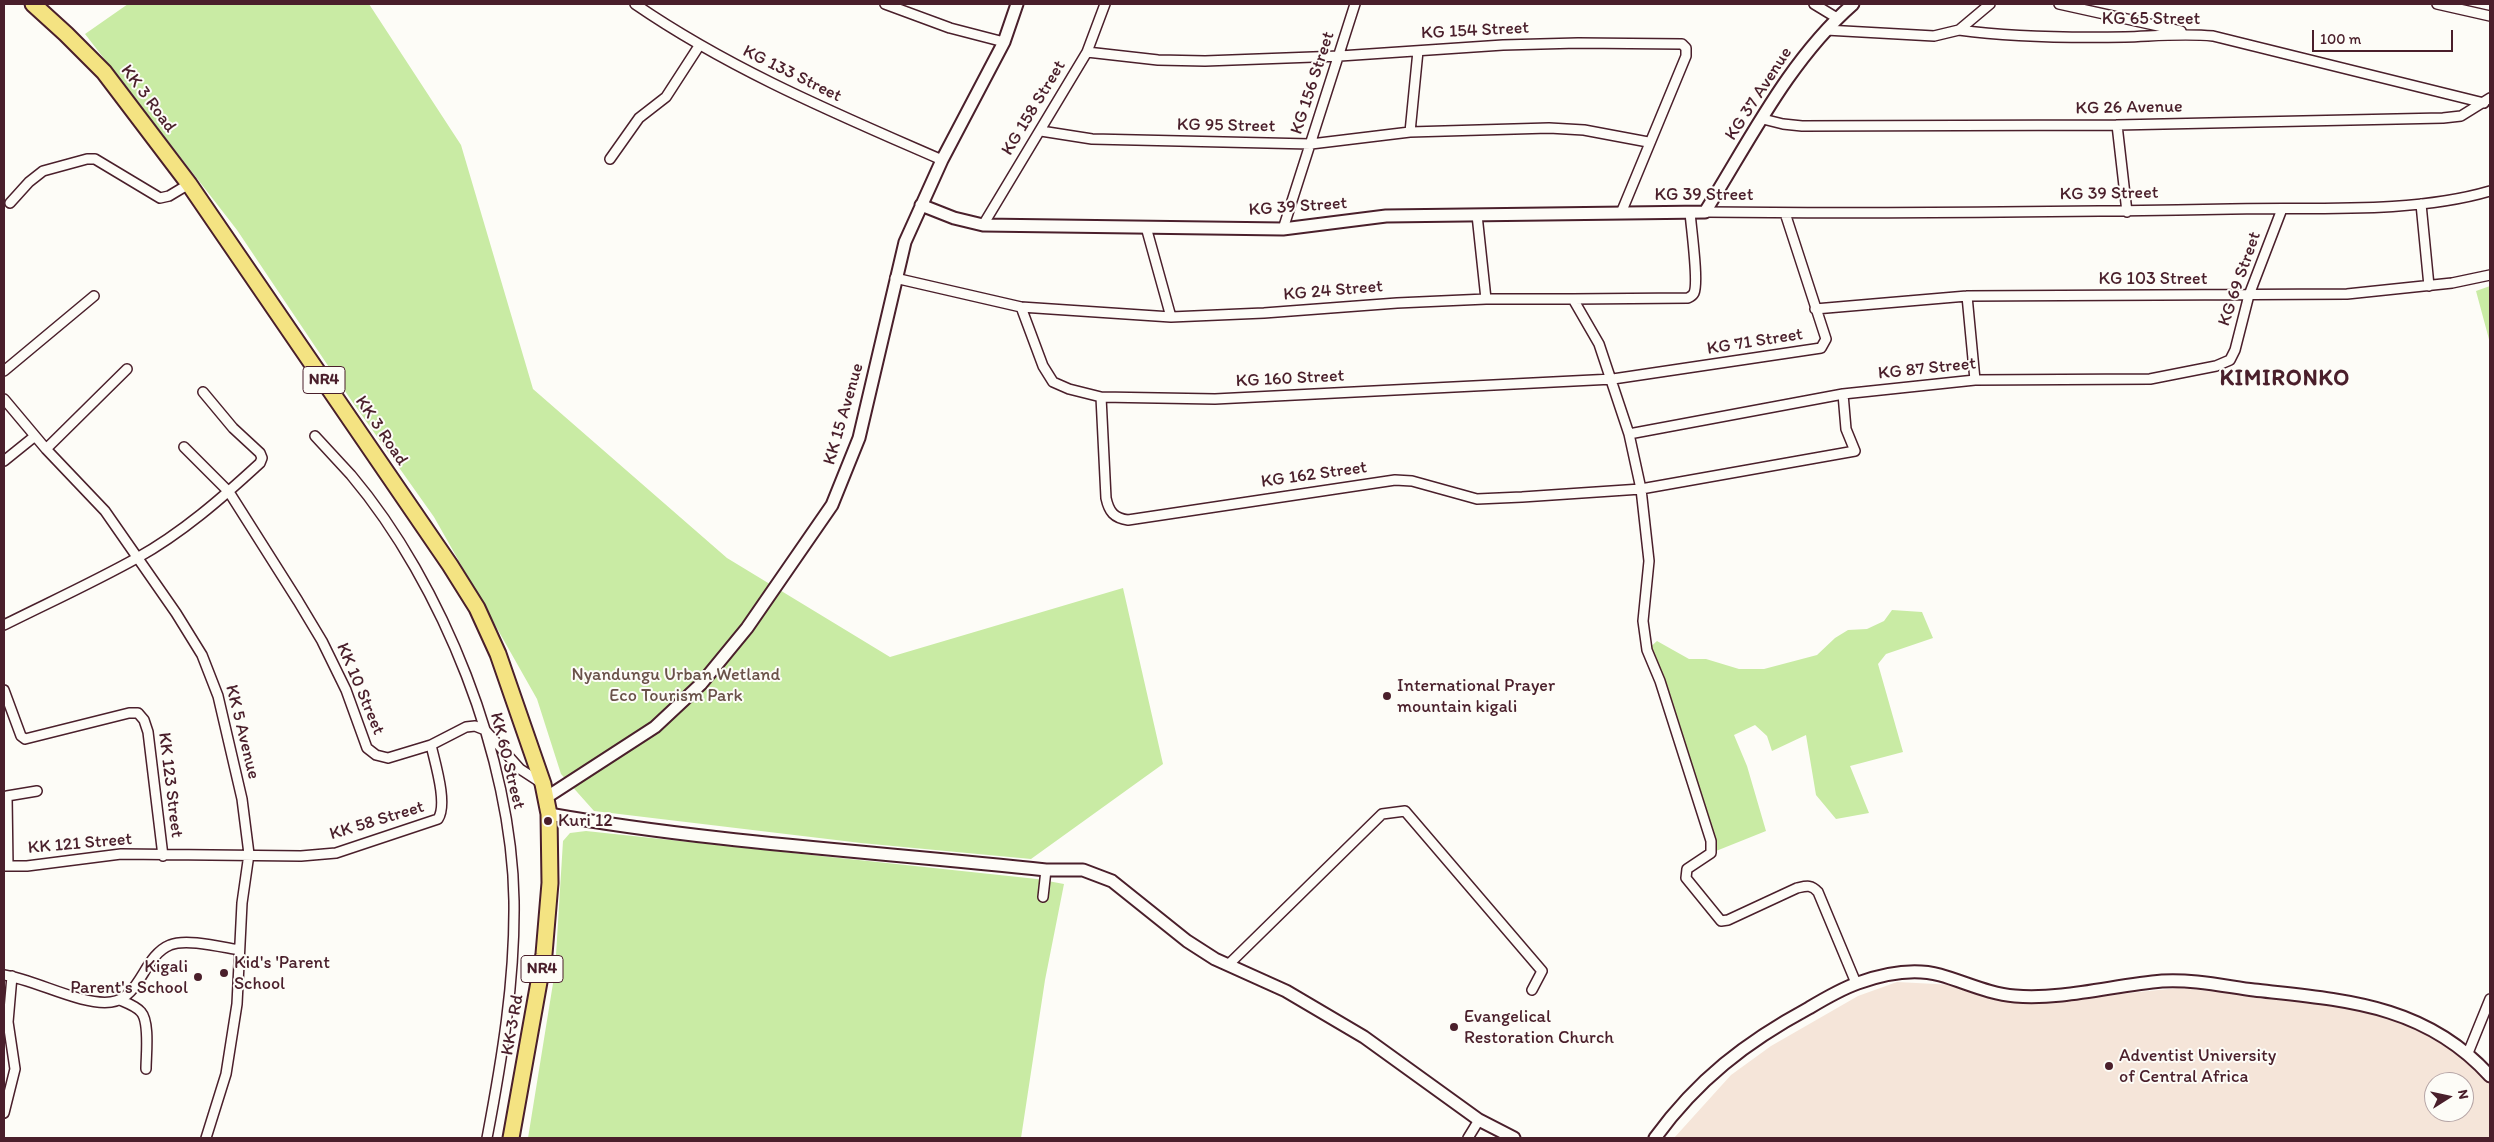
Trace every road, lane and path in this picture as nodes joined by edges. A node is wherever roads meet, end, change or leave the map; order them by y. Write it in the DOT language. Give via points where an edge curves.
graph roads {
  1 [pos="33,4"];
  2 [pos="636,4"];
  3 [pos="885,4"];
  4 [pos="1017,4"];
  5 [pos="1105,4"];
  6 [pos="1355,4"];
  7 [pos="1814,4"];
  8 [pos="1853,4"];
  9 [pos="1990,4"];
  10 [pos="2059,4"];
  11 [pos="2437,4"];
  12 [pos="2490,16"];
  13 [pos="1836,18"];
  14 [pos="1826,30"];
  15 [pos="1959,30"];
  16 [pos="2192,33"];
  17 [pos="1004,42"];
  18 [pos="699,46"];
  19 [pos="1418,51"];
  20 [pos="1087,52"];
  21 [pos="1340,56"];
  22 [pos="2487,100"];
  23 [pos="1763,119"];
  24 [pos="2117,125"];
  25 [pos="1041,131"];
  26 [pos="1410,132"];
  27 [pos="1648,142"];
  28 [pos="1311,144"];
  29 [pos="610,159"];
  30 [pos="942,160"];
  31 [pos="189,184"];
  32 [pos="2490,191"];
  33 [pos="10,203"];
  34 [pos="2421,204"];
  35 [pos="921,205"];
  36 [pos="2282,209"];
  37 [pos="1690,212"];
  38 [pos="1705,212"];
  39 [pos="2127,212"];
  40 [pos="1621,213"];
  41 [pos="1785,213"];
  42 [pos="1477,215"];
  43 [pos="983,224"];
  44 [pos="1146,227"];
  45 [pos="1283,228"];
  46 [pos="2490,275"];
  47 [pos="895,278"];
  48 [pos="2428,286"];
  49 [pos="2249,295"];
  50 [pos="94,296"];
  51 [pos="1967,296"];
  52 [pos="1486,298"];
  53 [pos="1573,299"];
  54 [pos="1021,307"];
  55 [pos="1815,309"];
  56 [pos="1171,317"];
  57 [pos="2230,360"];
  58 [pos="127,369"];
  59 [pos="4,371"];
  60 [pos="1613,378"];
  61 [pos="1975,380"];
  62 [pos="203,392"];
  63 [pos="1843,394"];
  64 [pos="1100,397"];
  65 [pos="4,399"];
  66 [pos="1629,434"];
  67 [pos="35,436"];
  68 [pos="315,436"];
  69 [pos="184,446"];
  70 [pos="46,449"];
  71 [pos="4,461"];
  72 [pos="1641,489"];
  73 [pos="229,492"];
  74 [pos="137,558"];
  75 [pos="4,625"];
  76 [pos="4,690"];
  77 [pos="485,730"];
  78 [pos="430,745"];
  79 [pos="37,791"];
  80 [pos="545,791"];
  81 [pos="549,814"];
  82 [pos="249,854"];
  83 [pos="163,856"];
  84 [pos="6,866"];
  85 [pos="1046,870"];
  86 [pos="1044,897"];
  87 [pos="239,950"];
  88 [pos="1228,965"];
  89 [pos="8,976"];
  90 [pos="1856,983"];
  91 [pos="1532,990"];
  92 [pos="2490,999"];
  93 [pos="120,1000"];
  94 [pos="2468,1053"];
  95 [pos="146,1069"];
  96 [pos="2490,1076"];
  97 [pos="4,1113"];
  98 [pos="1479,1120"];
  99 [pos="206,1138"];
  100 [pos="487,1138"];
  101 [pos="511,1138"];
  102 [pos="1468,1138"];
  103 [pos="1514,1138"];
  104 [pos="1655,1138"];
  1 -- 31 [label="highway, KK 3 Road / NR4" via="104,72"];
  2 -- 18 [label="street, KG 133 Street"];
  3 -- 17 [label="street" via="950,28"];
  4 -- 17 [label="street, KK 15 Avenue"];
  5 -- 20 [label="street, KG 158 Street"];
  6 -- 21 [label="street, KG 156 Street"];
  7 -- 13 [label="street"];
  8 -- 13 [label="street, KG 37 Avenue"];
  9 -- 15 [label="street"];
  10 -- 16 [label="street"];
  11 -- 12 [label="street"];
  13 -- 14 [label="street, KG 37 Avenue"];
  14 -- 15 [label="street" via="1916,37"];
  14 -- 23 [label="street, KG 37 Avenue" via="1797,65"];
  15 -- 16 [label="street, KG 65 Street" via="1994,34 2123,37"];
  16 -- 22 [label="street, KG 65 Street" via="2221,37"];
  17 -- 30 [label="street, KK 15 Avenue"];
  18 -- 29 [label="street" via="666,97 640,118"];
  18 -- 30 [label="street, KG 133 Street" via="827,110"];
  19 -- 21 [label="street, KG 154 Street"];
  19 -- 26 [label="street"];
  19 -- 27 [label="street, KG 154 Street" via="1578,43 1682,44 1686,48 1686,56"];
  20 -- 21 [label="street, KG 154 Street" via="1158,60 1205,61"];
  20 -- 25 [label="street, KG 158 Street"];
  21 -- 28 [label="street, KG 156 Street"];
  22 -- 24 [label="street, KG 26 Avenue" via="2461,116 2443,118"];
  23 -- 24 [label="street, KG 26 Avenue" via="1802,126"];
  23 -- 38 [label="street, KG 37 Avenue"];
  24 -- 39 [label="street"];
  25 -- 28 [label="street, KG 95 Street" via="1092,140"];
  25 -- 43 [label="street, KG 158 Street"];
  26 -- 27 [label="street, KG 95 Street" via="1549,128 1584,130"];
  26 -- 28 [label="street, KG 95 Street"];
  27 -- 40 [label="street, KG 154 Street"];
  28 -- 45 [label="street, KG 156 Street"];
  30 -- 35 [label="street, KK 15 Avenue"];
  31 -- 33 [label="street" via="160,198 94,159 80,160 43,171"];
  31 -- 80 [label="highway, KK 3 Road / NR4" via="477,608 505,673"];
  32 -- 34 [label="street, KG 39 Street"];
  34 -- 36 [label="street, KG 39 Street"];
  34 -- 48 [label="street"];
  35 -- 43 [label="street, KG 39 Street" via="954,218"];
  35 -- 47 [label="street, KK 15 Avenue" via="905,242"];
  36 -- 39 [label="street, KG 39 Street"];
  36 -- 49 [label="street, KG 69 Street"];
  37 -- 38 [label="street, KG 39 Street"];
  37 -- 40 [label="street, KG 39 Street"];
  37 -- 53 [label="street, KG 24 Street" via="1695,289 1688,298"];
  38 -- 41 [label="street, KG 39 Street"];
  39 -- 41 [label="street, KG 39 Street"];
  40 -- 42 [label="street, KG 39 Street"];
  41 -- 55 [label="street, KG 71 Street"];
  42 -- 45 [label="street, KG 39 Street" via="1386,216"];
  42 -- 52 [label="street"];
  43 -- 44 [label="street, KG 39 Street"];
  44 -- 45 [label="street, KG 39 Street"];
  44 -- 56 [label="street"];
  46 -- 48 [label="street, KG 103 Street"];
  47 -- 54 [label="street, KG 24 Street"];
  47 -- 80 [label="street, KK 15 Avenue" via="859,438 832,505 802,549 747,628 679,707 654,728"];
  48 -- 49 [label="street, KG 103 Street" via="2348,294"];
  49 -- 51 [label="street, KG 103 Street"];
  49 -- 57 [label="street, KG 69 Street"];
  50 -- 59 [label="street"];
  51 -- 55 [label="street, KG 103 Street"];
  51 -- 61 [label="street"];
  52 -- 53 [label="street, KG 24 Street"];
  52 -- 56 [label="street, KG 24 Street"];
  53 -- 60 [label="street" via="1599,344"];
  54 -- 56 [label="street, KG 24 Street"];
  54 -- 64 [label="street, KG 160 Street" via="1043,366 1053,382 1069,390"];
  55 -- 60 [label="street, KG 71 Street" via="1826,339 1821,348"];
  57 -- 61 [label="street, KG 87 Street" via="2197,371 2150,378"];
  58 -- 70 [label="street"];
  60 -- 64 [label="street, KG 160 Street" via="1215,399"];
  60 -- 66 [label="street"];
  61 -- 63 [label="street, KG 87 Street"];
  62 -- 73 [label="street" via="262,458"];
  63 -- 66 [label="street, KG 87 Street"];
  63 -- 72 [label="street, KG 162 Street" via="1846,429 1855,451"];
  64 -- 72 [label="street, KG 162 Street" via="1106,498 1109,510 1117,518 1128,520 1395,480 1412,481 1477,499"];
  65 -- 67 [label="street, KK 5 Avenue"];
  66 -- 72 [label="street"];
  67 -- 70 [label="street, KK 5 Avenue"];
  67 -- 71 [label="street"];
  68 -- 77 [label="street, KK 60 Street" via="351,476 414,568 455,646"];
  69 -- 73 [label="street, KK 10 Street"];
  70 -- 74 [label="street, KK 5 Avenue" via="105,511"];
  72 -- 90 [label="street" via="1648,561 1644,621 1648,650 1711,841 1711,853 1687,869 1686,878 1721,921 1797,888 1814,887"];
  73 -- 74 [label="street"];
  73 -- 78 [label="street, KK 10 Street" via="322,641 346,690 367,748 388,758"];
  74 -- 75 [label="street"];
  74 -- 82 [label="street, KK 5 Avenue" via="202,655 218,696 242,799"];
  76 -- 83 [label="street, KK 123 Street" via="25,740 138,713 148,732"];
  77 -- 78 [label="street, KK 10 Street" via="466,727"];
  77 -- 80 [label="street"];
  77 -- 100 [label="street, KK 60 Street" via="507,831 514,899 510,1002"];
  78 -- 82 [label="street, KK 58 Street" via="442,802 438,820 336,853 301,856"];
  79 -- 84 [label="street" via="7,796"];
  80 -- 81 [label="highway, KK 3 Rd / NR4"];
  81 -- 85 [label="street" via="744,840"];
  81 -- 101 [label="highway, KK 3 Rd / NR4" via="550,883 544,954"];
  82 -- 83 [label="street, KK 121 Street"];
  82 -- 87 [label="street, KK 5 Avenue"];
  83 -- 84 [label="street, KK 121 Street" via="121,854"];
  85 -- 86 [label="street"];
  85 -- 88 [label="street" via="1083,870 1112,881 1187,941"];
  87 -- 93 [label="street" via="183,942 171,944 147,964 131,992"];
  87 -- 99 [label="street, KK 5 Avenue" via="237,1004 226,1074"];
  88 -- 91 [label="street" via="1382,814 1405,811 1542,971"];
  88 -- 98 [label="street" via="1286,991 1364,1038"];
  89 -- 93 [label="street" via="34,981 86,1000"];
  89 -- 97 [label="street" via="8,1022 16,1069"];
  90 -- 94 [label="street" via="1914,972 1937,974 1998,994 2045,996 2165,981 2190,982 2376,1007 2398,1013 2433,1030"];
  90 -- 104 [label="street" via="1781,1023 1734,1054 1695,1090"];
  92 -- 94 [label="street"];
  93 -- 95 [label="street" via="140,1010 144,1017 147,1025"];
  94 -- 96 [label="street"];
  98 -- 102 [label="street"];
  98 -- 103 [label="street"];
}
